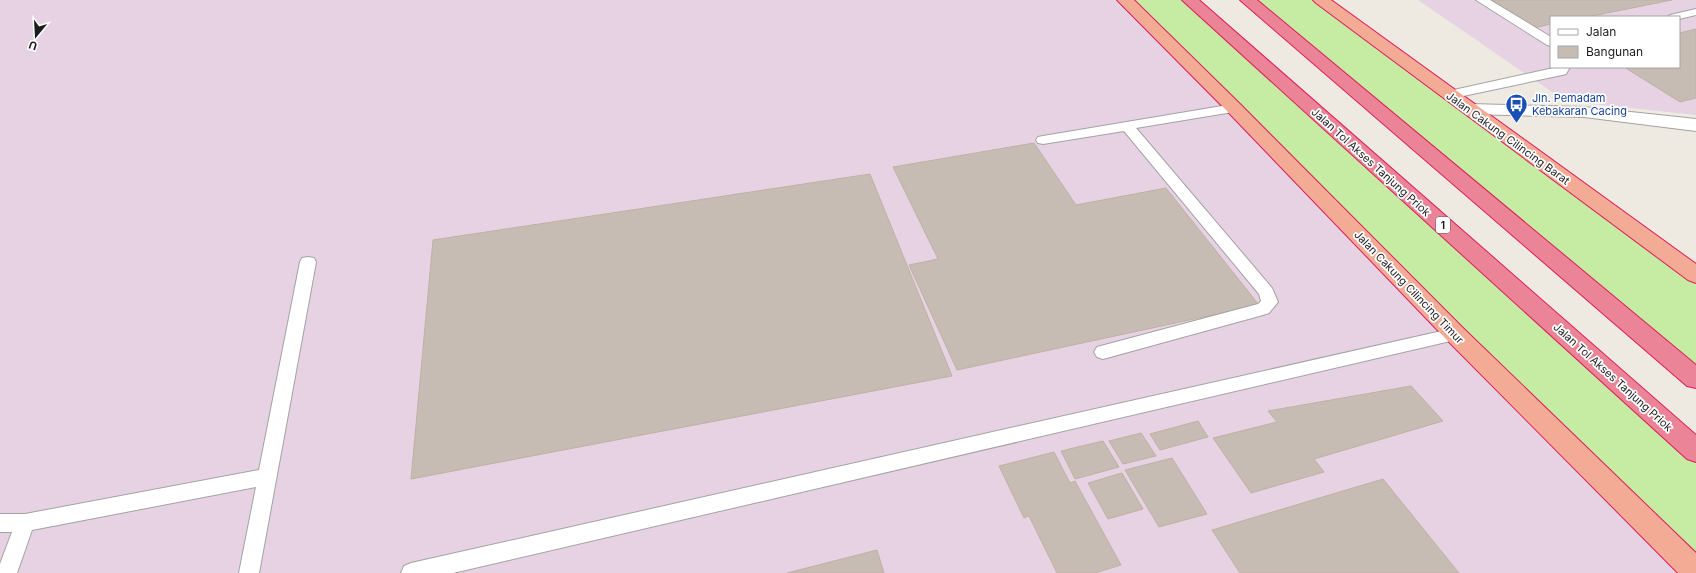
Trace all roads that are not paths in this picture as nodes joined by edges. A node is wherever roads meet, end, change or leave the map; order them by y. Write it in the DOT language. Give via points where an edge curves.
graph roads {
  1 [pos="1126,0"];
  2 [pos="1190,0"];
  3 [pos="1248,0"];
  4 [pos="1321,0"];
  5 [pos="1482,0"];
  6 [pos="1696,12"];
  7 [pos="1678,16"];
  8 [pos="1550,41"];
  9 [pos="1564,68"];
  10 [pos="1449,95"];
  11 [pos="1234,108"];
  12 [pos="1470,109"];
  13 [pos="1696,124"];
  14 [pos="1127,126"];
  15 [pos="1042,140"];
  16 [pos="308,262"];
  17 [pos="1696,276"];
  18 [pos="1455,334"];
  19 [pos="1102,352"];
  20 [pos="1696,379"];
  21 [pos="1696,451"];
  22 [pos="267,477"];
  23 [pos="0,523"];
  24 [pos="25,523"];
  25 [pos="1696,572"];
  26 [pos="7,573"];
  27 [pos="249,573"];
  28 [pos="411,573"];
  1 -- 11 [label="highway, Jalan Cakung Cilincing Timur"];
  2 -- 21 [label="highway, Jalan Tol Akses Tanjung Priok / 1"];
  3 -- 20 [label="highway"];
  4 -- 10 [label="highway, Jalan Cakung Cilincing Barat"];
  5 -- 8 [label="lane"];
  6 -- 7 [label="lane"];
  9 -- 10 [label="lane" via="1562,71"];
  10 -- 12 [label="highway, Jalan Cakung Cilincing Barat"];
  11 -- 14 [label="lane"];
  11 -- 18 [label="highway, Jalan Cakung Cilincing Timur"];
  12 -- 13 [label="street" via="1584,112"];
  12 -- 17 [label="highway, Jalan Cakung Cilincing Barat"];
  14 -- 15 [label="lane"];
  14 -- 19 [label="lane" via="1266,292 1270,302 1263,309"];
  16 -- 22 [label="lane"];
  18 -- 25 [label="highway, Jalan Cakung Cilincing Timur"];
  18 -- 28 [label="lane"];
  22 -- 24 [label="lane"];
  22 -- 27 [label="lane"];
  23 -- 24 [label="lane"];
  24 -- 26 [label="lane"];
}
